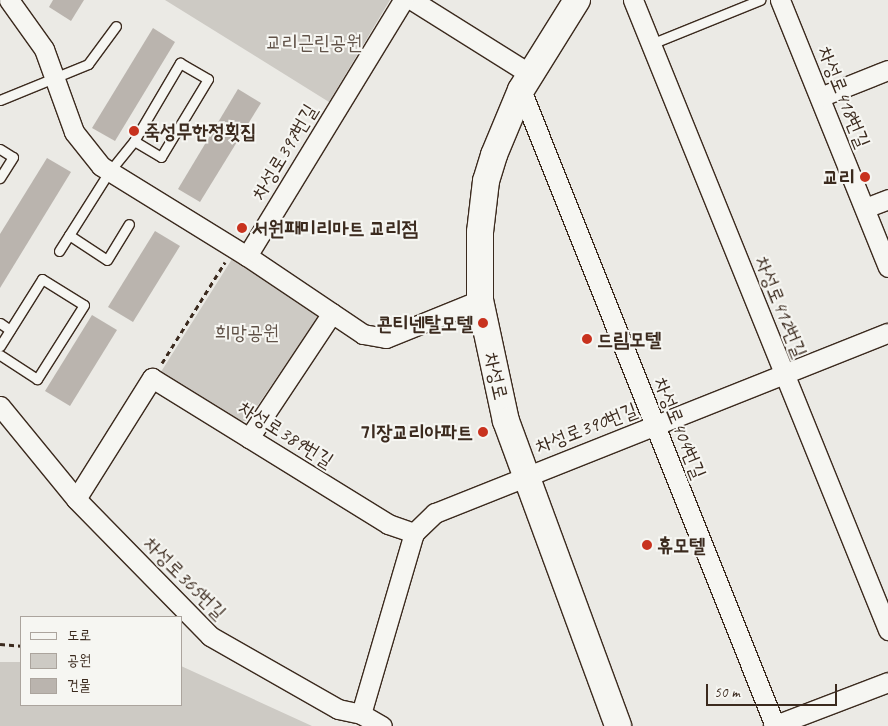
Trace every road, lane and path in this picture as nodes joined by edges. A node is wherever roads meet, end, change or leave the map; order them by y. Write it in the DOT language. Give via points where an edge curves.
graph roads {
  1 [pos="9,0"];
  2 [pos="403,0"];
  3 [pos="412,0"];
  4 [pos="577,0"];
  5 [pos="633,0"];
  6 [pos="760,0"];
  7 [pos="780,0"];
  8 [pos="116,26"];
  9 [pos="651,44"];
  10 [pos="888,70"];
  11 [pos="56,77"];
  12 [pos="526,82"];
  13 [pos="820,97"];
  14 [pos="0,100"];
  15 [pos="134,141"];
  16 [pos="0,149"];
  17 [pos="109,172"];
  18 [pos="0,178"];
  19 [pos="888,199"];
  20 [pos="865,208"];
  21 [pos="129,224"];
  22 [pos="69,235"];
  23 [pos="59,251"];
  24 [pos="240,252"];
  25 [pos="888,267"];
  26 [pos="480,300"];
  27 [pos="332,314"];
  28 [pos="0,323"];
  29 [pos="10,330"];
  30 [pos="888,333"];
  31 [pos="0,346"];
  32 [pos="0,355"];
  33 [pos="784,374"];
  34 [pos="152,378"];
  35 [pos="0,406"];
  36 [pos="654,426"];
  37 [pos="249,438"];
  38 [pos="524,477"];
  39 [pos="76,499"];
  40 [pos="414,533"];
  41 [pos="888,630"];
  42 [pos="0,644"];
  43 [pos="20,646"];
  44 [pos="888,682"];
  45 [pos="361,714"];
  46 [pos="382,726"];
  47 [pos="618,726"];
  48 [pos="774,726"];
  1 -- 11 [label="street" via="44,49"];
  2 -- 24 [label="street, 차성로397번길"];
  3 -- 12 [label="street"];
  4 -- 12 [label="main road, 차성로"];
  5 -- 9 [label="street, 차성로412번길"];
  6 -- 9 [label="lane"];
  7 -- 13 [label="street, 차성로418번길"];
  8 -- 11 [label="lane" via="88,64"];
  9 -- 33 [label="street, 차성로412번길"];
  10 -- 13 [label="street"];
  11 -- 14 [label="lane"];
  11 -- 17 [label="street" via="74,132"];
  12 -- 26 [label="main road, 차성로" via="502,130 486,181 480,232"];
  12 -- 36 [label="street, 차성로404번길"];
  13 -- 20 [label="street, 차성로418번길"];
  15 -- 15 [label="lane" via="161,157 208,79 180,63"];
  15 -- 17 [label="lane"];
  16 -- 18 [label="lane" via="13,157"];
  17 -- 22 [label="lane"];
  17 -- 24 [label="street"];
  19 -- 20 [label="street"];
  20 -- 25 [label="street, 차성로418번길"];
  21 -- 22 [label="lane" via="106,260"];
  22 -- 23 [label="lane"];
  24 -- 27 [label="street"];
  24 -- 34 [label="path"];
  26 -- 27 [label="street" via="386,338 363,334"];
  26 -- 38 [label="main road, 차성로" via="506,421"];
  27 -- 37 [label="street"];
  28 -- 29 [label="lane"];
  29 -- 31 [label="lane"];
  29 -- 32 [label="lane" via="42,279 84,305 38,379"];
  30 -- 33 [label="street, 차성로390번길"];
  33 -- 36 [label="street, 차성로390번길"];
  33 -- 41 [label="street, 차성로412번길"];
  34 -- 37 [label="street, 차성로389번길"];
  34 -- 39 [label="street"];
  35 -- 39 [label="street, 차성로365번길"];
  36 -- 38 [label="street, 차성로390번길"];
  36 -- 48 [label="street, 차성로404번길"];
  37 -- 40 [label="street, 차성로389번길" via="388,524"];
  38 -- 40 [label="street" via="435,513"];
  38 -- 47 [label="main road, 차성로"];
  39 -- 45 [label="street, 차성로365번길" via="210,636 338,709"];
  40 -- 45 [label="street"];
  42 -- 43 [label="path"];
  44 -- 48 [label="street"];
  45 -- 46 [label="street, 차성로365번길"];
}
